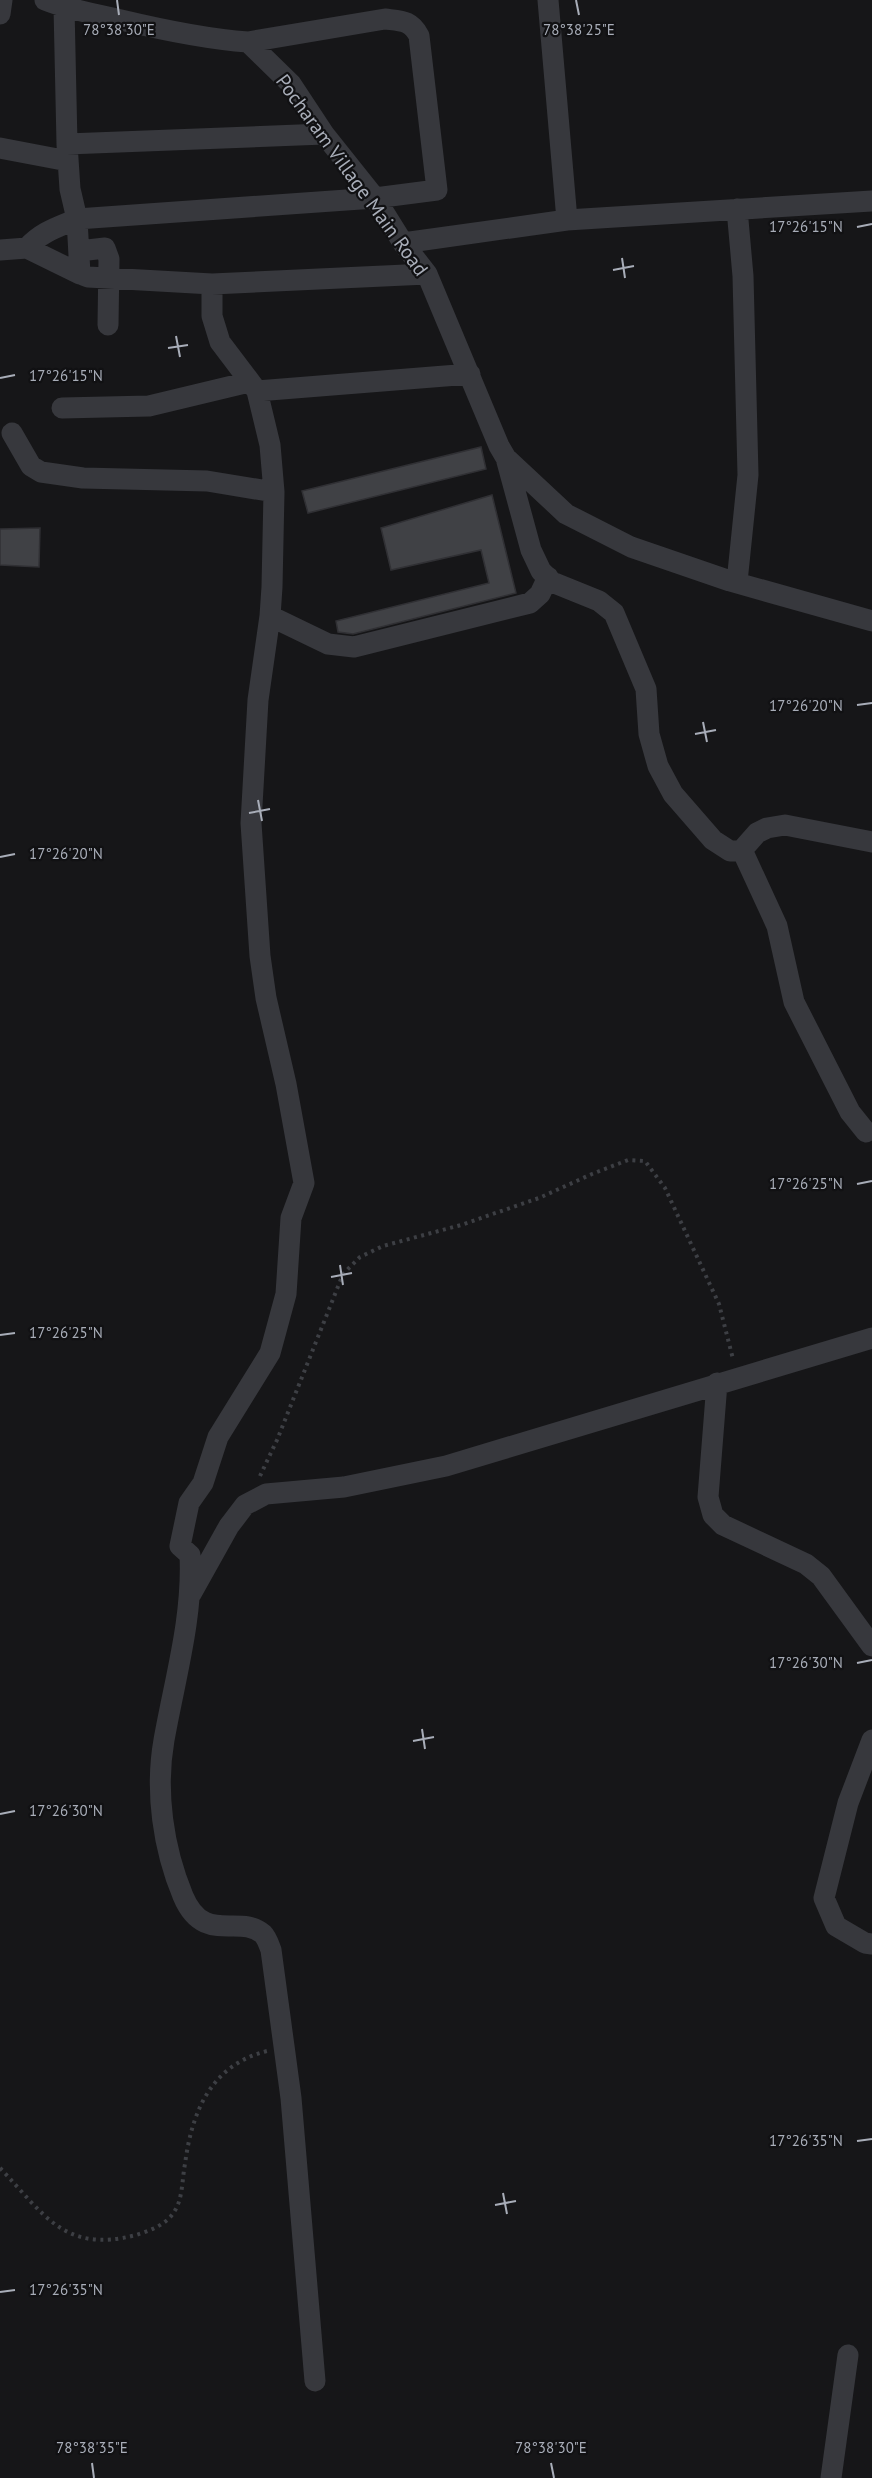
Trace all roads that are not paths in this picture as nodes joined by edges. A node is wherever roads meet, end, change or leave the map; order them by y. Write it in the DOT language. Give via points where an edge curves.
graph roads {
  1 [pos="2,0"];
  2 [pos="548,0"];
  3 [pos="68,5"];
  4 [pos="0,14"];
  5 [pos="248,42"];
  6 [pos="324,134"];
  7 [pos="0,148"];
  8 [pos="67,152"];
  9 [pos="375,198"];
  10 [pos="872,201"];
  11 [pos="737,209"];
  12 [pos="77,219"];
  13 [pos="567,220"];
  14 [pos="403,243"];
  15 [pos="27,248"];
  16 [pos="0,250"];
  17 [pos="79,251"];
  18 [pos="80,274"];
  19 [pos="427,274"];
  20 [pos="109,279"];
  21 [pos="212,284"];
  22 [pos="108,325"];
  23 [pos="470,374"];
  24 [pos="253,386"];
  25 [pos="62,408"];
  26 [pos="12,433"];
  27 [pos="506,458"];
  28 [pos="274,492"];
  29 [pos="548,577"];
  30 [pos="737,582"];
  31 [pos="270,616"];
  32 [pos="872,621"];
  33 [pos="872,842"];
  34 [pos="742,850"];
  35 [pos="866,1132"];
  36 [pos="872,1338"];
  37 [pos="717,1383"];
  38 [pos="191,1594"];
  39 [pos="872,1646"];
  40 [pos="872,1740"];
  41 [pos="872,1944"];
  42 [pos="848,2355"];
  43 [pos="315,2381"];
  44 [pos="831,2478"];
  1 -- 4 [label="street"];
  2 -- 13 [label="street"];
  3 -- 5 [label="street" via="200,37"];
  3 -- 8 [label="street"];
  5 -- 6 [label="street, Pocharam Village Main Road" via="291,84"];
  5 -- 9 [label="street" via="385,19 413,25 419,36 437,190"];
  6 -- 8 [label="street"];
  6 -- 9 [label="street, Pocharam Village Main Road"];
  7 -- 8 [label="street"];
  8 -- 12 [label="street"];
  9 -- 12 [label="street"];
  9 -- 14 [label="street, Pocharam Village Main Road"];
  10 -- 11 [label="street"];
  11 -- 13 [label="street"];
  11 -- 30 [label="street" via="743,276 748,475"];
  12 -- 15 [label="street" via="47,231"];
  12 -- 17 [label="street"];
  13 -- 14 [label="street"];
  14 -- 19 [label="street, Pocharam Village Main Road"];
  15 -- 16 [label="street"];
  15 -- 18 [label="street"];
  17 -- 18 [label="street"];
  17 -- 20 [label="street" via="105,248 110,259"];
  18 -- 20 [label="street"];
  19 -- 21 [label="street"];
  19 -- 23 [label="street, Pocharam Village Main Road"];
  20 -- 21 [label="street"];
  20 -- 22 [label="street"];
  21 -- 24 [label="street" via="212,316 220,342"];
  23 -- 24 [label="street"];
  23 -- 27 [label="street, Pocharam Village Main Road"];
  24 -- 25 [label="street" via="149,406"];
  24 -- 28 [label="street" via="270,445"];
  26 -- 28 [label="street" via="31,466 41,472 84,478 207,481"];
  27 -- 29 [label="street" via="531,550"];
  27 -- 30 [label="street, Pocharam Village Main Road" via="566,514 631,547"];
  28 -- 31 [label="street"];
  29 -- 31 [label="street" via="540,594 530,603 354,647 328,644"];
  29 -- 34 [label="street" via="599,601 614,613 646,688 649,734 658,766 673,794 713,840 730,851"];
  30 -- 32 [label="street, Pocharam Village Main Road"];
  31 -- 38 [label="street" via="258,700 251,823 266,999 304,1183 291,1218 286,1294 270,1353 218,1437 203,1483 189,1503 180,1546 190,1555"];
  33 -- 34 [label="street" via="785,825 757,833"];
  34 -- 35 [label="street" via="777,926 794,1002 850,1112"];
  36 -- 37 [label="street"];
  37 -- 38 [label="street" via="446,1466 344,1487 266,1494 246,1505 229,1526"];
  37 -- 39 [label="street" via="708,1497 713,1515 723,1525 806,1564 821,1576"];
  38 -- 43 [label="street" via="164,1741 162,1794 167,1850 187,1906 213,1926 255,1930 265,1935 271,1950 285,2047"];
  40 -- 41 [label="street" via="848,1803 824,1898 836,1926"];
  42 -- 44 [label="street"];
}
